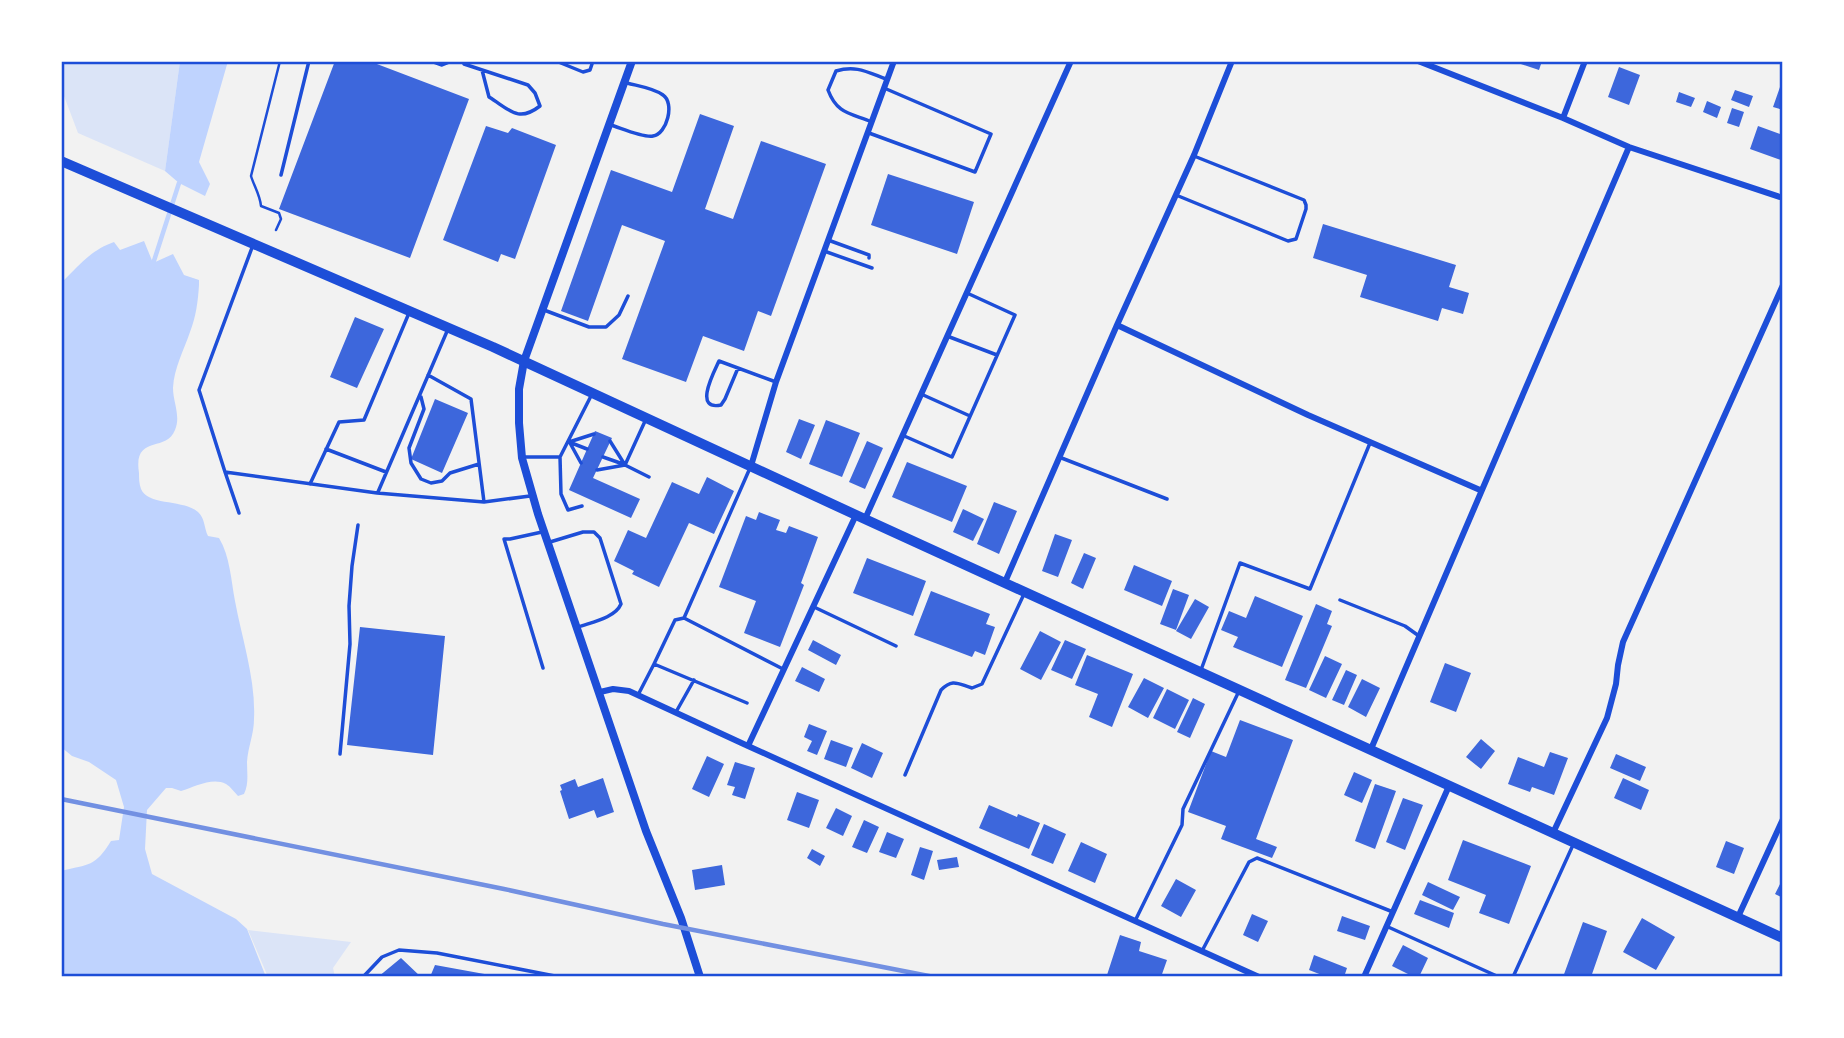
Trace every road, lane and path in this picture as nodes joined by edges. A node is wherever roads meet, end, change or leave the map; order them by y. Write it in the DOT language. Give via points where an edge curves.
graph roads {
  1 [pos="280,61"];
  2 [pos="309,61"];
  3 [pos="431,61"];
  4 [pos="452,61"];
  5 [pos="463,61"];
  6 [pos="556,61"];
  7 [pos="593,61"];
  8 [pos="632,61"];
  9 [pos="894,61"];
  10 [pos="1071,61"];
  11 [pos="1232,61"];
  12 [pos="1418,61"];
  13 [pos="1585,61"];
  14 [pos="482,70"];
  15 [pos="888,79"];
  16 [pos="624,82"];
  17 [pos="884,88"];
  18 [pos="1563,118"];
  19 [pos="872,122"];
  20 [pos="609,125"];
  21 [pos="868,133"];
  22 [pos="1629,147"];
  23 [pos="1194,155"];
  24 [pos="61,161"];
  25 [pos="281,175"];
  26 [pos="1175,195"];
  27 [pos="1783,198"];
  28 [pos="276,230"];
  29 [pos="828,240"];
  30 [pos="254,243"];
  31 [pos="824,251"];
  32 [pos="869,258"];
  33 [pos="872,268"];
  34 [pos="1783,285"];
  35 [pos="967,293"];
  36 [pos="628,296"];
  37 [pos="542,309"];
  38 [pos="410,311"];
  39 [pos="1117,325"];
  40 [pos="449,327"];
  41 [pos="947,336"];
  42 [pos="997,355"];
  43 [pos="524,361"];
  44 [pos="738,368"];
  45 [pos="428,375"];
  46 [pos="776,382"];
  47 [pos="593,392"];
  48 [pos="921,394"];
  49 [pos="420,395"];
  50 [pos="970,416"];
  51 [pos="647,418"];
  52 [pos="594,433"];
  53 [pos="902,435"];
  54 [pos="610,441"];
  55 [pos="569,442"];
  56 [pos="1370,442"];
  57 [pos="326,449"];
  58 [pos="587,449"];
  59 [pos="522,457"];
  60 [pos="561,457"];
  61 [pos="603,457"];
  62 [pos="1059,457"];
  63 [pos="581,463"];
  64 [pos="479,464"];
  65 [pos="625,465"];
  66 [pos="751,466"];
  67 [pos="597,470"];
  68 [pos="225,472"];
  69 [pos="386,472"];
  70 [pos="649,477"];
  71 [pos="310,484"];
  72 [pos="1480,490"];
  73 [pos="377,493"];
  74 [pos="533,496"];
  75 [pos="1167,499"];
  76 [pos="484,502"];
  77 [pos="582,506"];
  78 [pos="239,513"];
  79 [pos="861,517"];
  80 [pos="358,524"];
  81 [pos="544,532"];
  82 [pos="548,543"];
  83 [pos="1005,582"];
  84 [pos="1025,592"];
  85 [pos="1340,600"];
  86 [pos="813,606"];
  87 [pos="684,618"];
  88 [pos="577,627"];
  89 [pos="1419,636"];
  90 [pos="896,646"];
  91 [pos="654,664"];
  92 [pos="543,668"];
  93 [pos="783,670"];
  94 [pos="1200,672"];
  95 [pos="694,680"];
  96 [pos="1240,690"];
  97 [pos="600,692"];
  98 [pos="638,695"];
  99 [pos="747,703"];
  100 [pos="676,713"];
  101 [pos="748,746"];
  102 [pos="1371,749"];
  103 [pos="340,754"];
  104 [pos="905,775"];
  105 [pos="1449,786"];
  106 [pos="1783,819"];
  107 [pos="1552,833"];
  108 [pos="1574,843"];
  109 [pos="1392,912"];
  110 [pos="1738,917"];
  111 [pos="1135,921"];
  112 [pos="1386,926"];
  113 [pos="1783,938"];
  114 [pos="1202,951"];
  115 [pos="363,977"];
  116 [pos="560,977"];
  117 [pos="700,977"];
  118 [pos="1259,977"];
  119 [pos="1364,977"];
  120 [pos="1499,977"];
  121 [pos="1513,977"];
  1 -- 28 [label="path" via="251,176 261,206 279,213"];
  2 -- 25 [label="lane"];
  3 -- 4 [label="lane" via="442,65"];
  5 -- 14 [label="lane"];
  6 -- 7 [label="lane" via="583,72"];
  8 -- 16 [label="street"];
  9 -- 15 [label="street"];
  10 -- 35 [label="street"];
  11 -- 23 [label="street"];
  12 -- 18 [label="street"];
  13 -- 18 [label="street"];
  14 -- 14 [label="lane" via="489,97 519,115 540,106 528,85"];
  15 -- 17 [label="street"];
  15 -- 19 [label="lane" via="855,68 836,71 831,79 832,103"];
  16 -- 20 [label="street"];
  16 -- 20 [label="lane" via="667,98 664,127 659,134 648,136"];
  17 -- 19 [label="street"];
  17 -- 21 [label="lane" via="991,134 975,172"];
  18 -- 22 [label="street"];
  19 -- 21 [label="street"];
  20 -- 37 [label="street"];
  21 -- 29 [label="street"];
  22 -- 27 [label="street"];
  22 -- 72 [label="street"];
  23 -- 26 [label="street"];
  23 -- 26 [label="lane" via="1304,200 1306,209 1296,239 1288,241"];
  24 -- 30 [label="main road"];
  26 -- 39 [label="street"];
  29 -- 31 [label="street"];
  29 -- 32 [label="lane"];
  30 -- 38 [label="main road"];
  30 -- 68 [label="lane" via="199,390"];
  31 -- 33 [label="lane"];
  31 -- 46 [label="street"];
  34 -- 107 [label="street" via="1623,642 1608,718"];
  35 -- 41 [label="street"];
  35 -- 42 [label="lane" via="1015,315"];
  36 -- 37 [label="lane" via="619,315 606,327 589,327"];
  37 -- 43 [label="street"];
  38 -- 40 [label="main road"];
  38 -- 57 [label="lane" via="364,420 339,422"];
  39 -- 56 [label="street"];
  39 -- 62 [label="street"];
  40 -- 43 [label="main road"];
  40 -- 45 [label="lane"];
  41 -- 42 [label="lane"];
  41 -- 48 [label="street"];
  42 -- 50 [label="lane"];
  43 -- 47 [label="main road"];
  43 -- 59 [label="street" via="519,396"];
  44 -- 44 [label="lane" via="719,361 707,392 709,404 721,405"];
  44 -- 46 [label="lane"];
  45 -- 49 [label="lane"];
  45 -- 64 [label="lane" via="471,399"];
  46 -- 66 [label="street"];
  47 -- 51 [label="main road"];
  47 -- 55 [label="lane"];
  48 -- 50 [label="lane"];
  48 -- 53 [label="street"];
  49 -- 64 [label="lane" via="424,409 409,448 411,463 421,479 442,481 450,473"];
  49 -- 69 [label="lane"];
  50 -- 53 [label="lane" via="951,457"];
  51 -- 65 [label="lane"];
  51 -- 66 [label="main road"];
  52 -- 55 [label="lane"];
  53 -- 79 [label="street"];
  54 -- 65 [label="lane"];
  55 -- 58 [label="lane"];
  55 -- 60 [label="lane"];
  55 -- 63 [label="lane"];
  56 -- 72 [label="street"];
  56 -- 94 [label="lane" via="1310,589 1240,563"];
  57 -- 69 [label="lane"];
  57 -- 71 [label="lane"];
  59 -- 60 [label="lane"];
  59 -- 74 [label="street"];
  60 -- 77 [label="lane" via="561,494 568,510"];
  61 -- 65 [label="lane"];
  62 -- 75 [label="lane"];
  62 -- 83 [label="street"];
  64 -- 76 [label="lane"];
  65 -- 67 [label="lane"];
  65 -- 70 [label="lane"];
  66 -- 79 [label="main road"];
  66 -- 87 [label="lane"];
  68 -- 71 [label="lane"];
  68 -- 78 [label="lane"];
  69 -- 73 [label="lane"];
  71 -- 73 [label="lane"];
  72 -- 89 [label="street"];
  73 -- 76 [label="lane"];
  74 -- 76 [label="lane"];
  74 -- 81 [label="street"];
  79 -- 83 [label="main road"];
  79 -- 86 [label="street"];
  80 -- 103 [label="lane"];
  81 -- 82 [label="street"];
  81 -- 92 [label="lane" via="504,539"];
  82 -- 88 [label="street"];
  82 -- 88 [label="lane" via="583,531 600,538 621,604 614,613"];
  83 -- 84 [label="main road"];
  84 -- 94 [label="main road"];
  84 -- 104 [label="lane" via="982,684 972,688 948,683 941,690"];
  85 -- 89 [label="lane"];
  86 -- 90 [label="lane"];
  86 -- 93 [label="street"];
  87 -- 91 [label="lane" via="675,620"];
  87 -- 93 [label="lane"];
  88 -- 97 [label="street"];
  89 -- 102 [label="street"];
  91 -- 95 [label="lane"];
  91 -- 98 [label="lane"];
  93 -- 101 [label="street"];
  94 -- 96 [label="main road"];
  95 -- 99 [label="lane"];
  95 -- 100 [label="lane"];
  96 -- 102 [label="main road"];
  96 -- 111 [label="lane"];
  97 -- 98 [label="street" via="613,689"];
  97 -- 117 [label="street"];
  98 -- 100 [label="street"];
  100 -- 101 [label="street"];
  101 -- 111 [label="street"];
  102 -- 105 [label="main road"];
  105 -- 107 [label="main road"];
  105 -- 109 [label="street"];
  106 -- 110 [label="street"];
  107 -- 108 [label="main road"];
  108 -- 110 [label="main road"];
  108 -- 121 [label="lane"];
  109 -- 112 [label="street"];
  109 -- 114 [label="lane" via="1257,858 1249,862"];
  110 -- 113 [label="main road"];
  111 -- 114 [label="street"];
  112 -- 119 [label="street"];
  112 -- 120 [label="lane"];
  114 -- 118 [label="street"];
  115 -- 116 [label="lane" via="382,957 399,950"];
}
